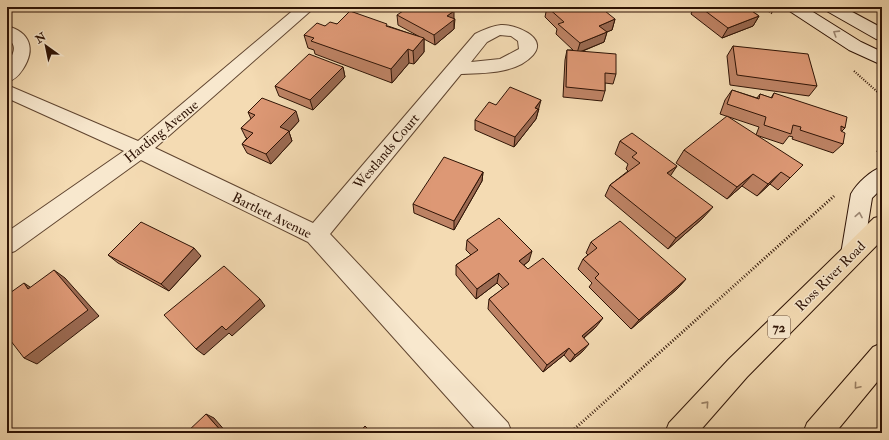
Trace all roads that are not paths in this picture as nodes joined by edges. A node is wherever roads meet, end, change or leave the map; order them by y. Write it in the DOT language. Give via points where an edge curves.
graph roads {
  1 [pos="307,7"];
  2 [pos="794,7"];
  3 [pos="831,7"];
  4 [pos="7,31"];
  5 [pos="882,35"];
  6 [pos="855,46"];
  7 [pos="882,59"];
  8 [pos="456,68"];
  9 [pos="7,76"];
  10 [pos="882,76"];
  11 [pos="7,91"];
  12 [pos="140,150"];
  13 [pos="877,166"];
  14 [pos="882,225"];
  15 [pos="316,235"];
  16 [pos="7,244"];
  17 [pos="852,254"];
  18 [pos="882,356"];
  19 [pos="498,433"];
  20 [pos="679,433"];
  21 [pos="817,433"];
  1 -- 12 [label="street, Harding Avenue"];
  6 -- 2 [label="street, one-way"];
  3 -- 5 [label="street"];
  4 -- 9 [label="street" via="17,36 22,44 18,64"];
  6 -- 7 [label="street"];
  6 -- 10 [label="street"];
  8 -- 15 [label="street, Westlands Court"];
  11 -- 12 [label="street, Bartlett Avenue"];
  12 -- 15 [label="street, Bartlett Avenue"];
  12 -- 16 [label="street, Harding Avenue"];
  17 -- 13 [label="street, one-way" via="862,194"];
  14 -- 17 [label="main road, Ross River Road / 72"];
  15 -- 19 [label="street, Bartlett Avenue"];
  20 -- 17 [label="main road, Ross River Road / 72, one-way" via="738,368"];
  18 -- 21 [label="main road, one-way"];
}
